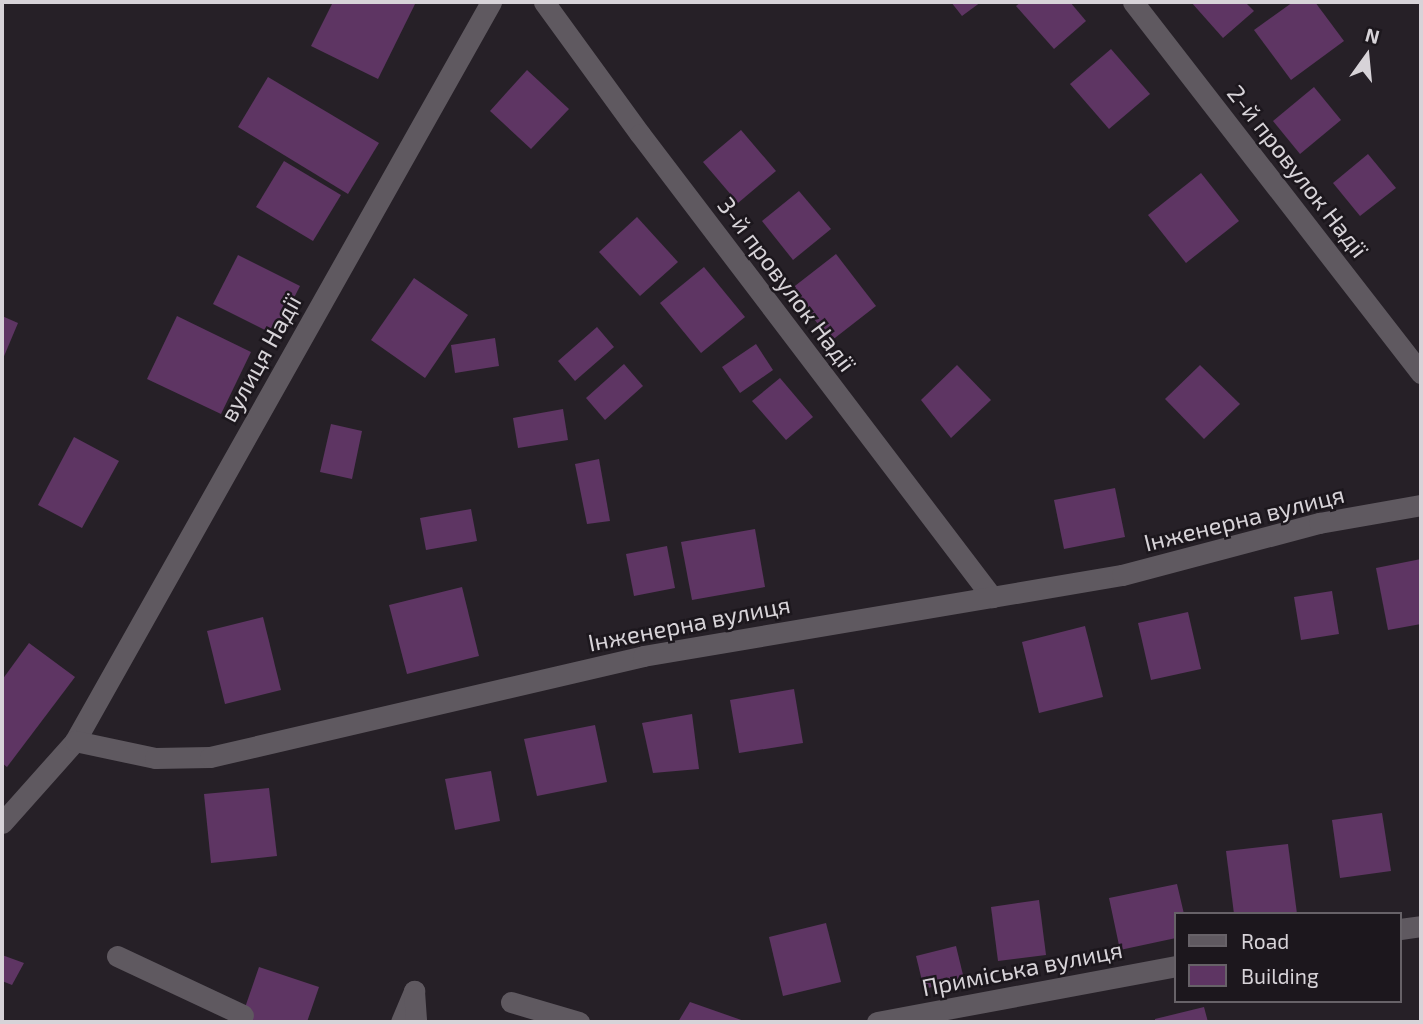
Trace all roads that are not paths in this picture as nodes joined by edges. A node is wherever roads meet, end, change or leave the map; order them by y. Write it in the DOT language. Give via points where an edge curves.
graph roads {
  1 [pos="491,2"];
  2 [pos="544,2"];
  3 [pos="1133,2"];
  4 [pos="1421,373"];
  5 [pos="1421,505"];
  6 [pos="992,597"];
  7 [pos="75,741"];
  8 [pos="2,823"];
  9 [pos="1421,926"];
  10 [pos="1402,929"];
  11 [pos="117,956"];
  12 [pos="1174,966"];
  13 [pos="511,1002"];
  14 [pos="243,1015"];
  15 [pos="401,1022"];
  16 [pos="416,1022"];
  17 [pos="579,1022"];
  18 [pos="877,1022"];
  1 -- 7 [label="street, вулиця Надії"];
  2 -- 6 [label="street, 3-й провулок Надії"];
  3 -- 4 [label="street, 2-й провулок Надії"];
  5 -- 6 [label="street, Інженерна вулиця" via="1319,523 1122,575"];
  6 -- 7 [label="street, Інженерна вулиця" via="643,656 210,757 155,758"];
  7 -- 8 [label="street"];
  9 -- 10 [label="street"];
  11 -- 14 [label="street"];
  12 -- 18 [label="street, Приміська вулиця"];
  13 -- 17 [label="street"];
  15 -- 16 [label="street" via="414,991"];
}
